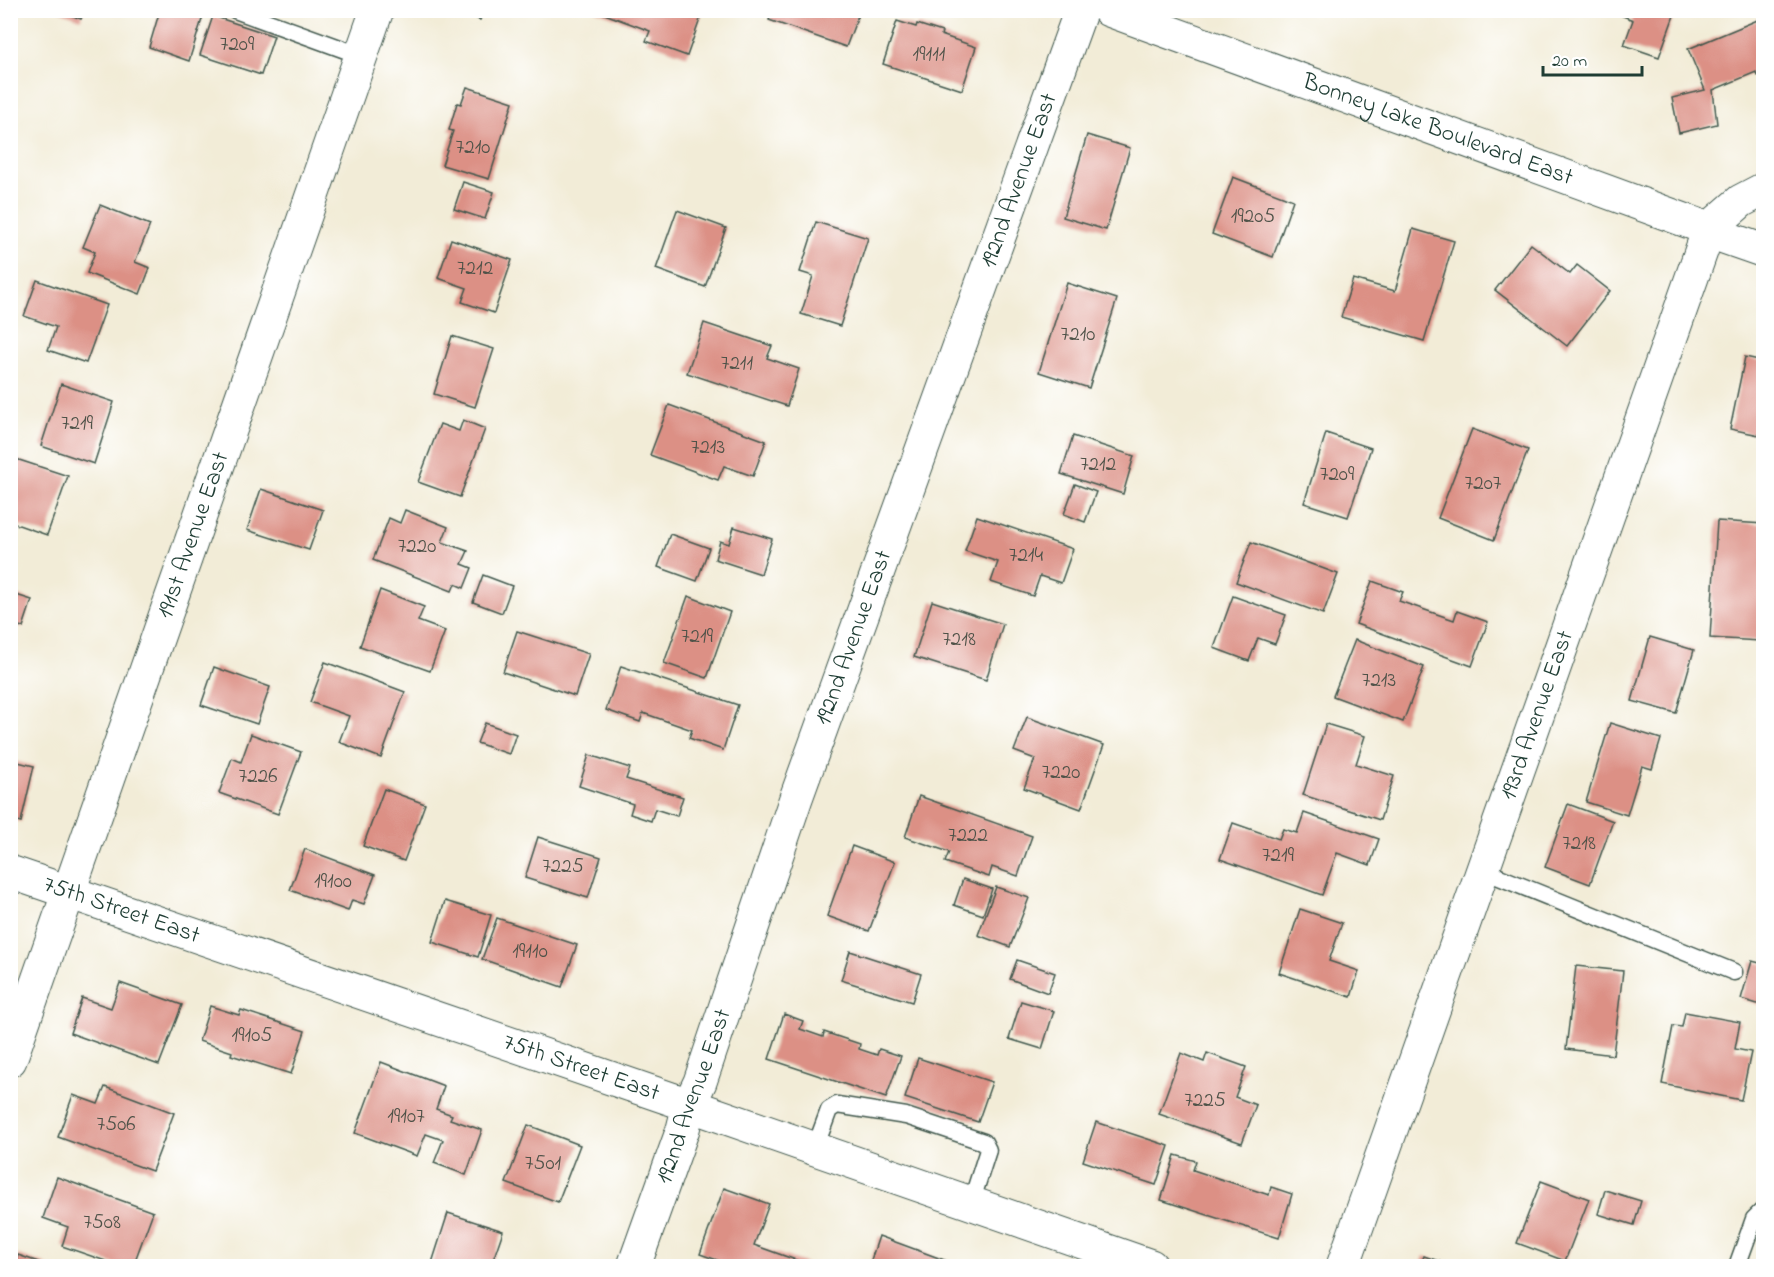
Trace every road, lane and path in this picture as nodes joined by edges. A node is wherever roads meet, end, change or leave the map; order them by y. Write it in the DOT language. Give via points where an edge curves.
graph roads {
  1 [pos="235,10"];
  2 [pos="377,10"];
  3 [pos="1081,10"];
  4 [pos="1109,10"];
  5 [pos="362,56"];
  6 [pos="1764,189"];
  7 [pos="1709,229"];
  8 [pos="1764,251"];
  9 [pos="1482,870"];
  10 [pos="10,872"];
  11 [pos="69,892"];
  12 [pos="1734,972"];
  13 [pos="10,1060"];
  14 [pos="689,1105"];
  15 [pos="815,1149"];
  16 [pos="971,1203"];
  17 [pos="1764,1209"];
  18 [pos="634,1266"];
  19 [pos="1151,1266"];
  20 [pos="1343,1266"];
  21 [pos="1737,1266"];
  1 -- 5 [label="lane"];
  2 -- 5 [label="street, 191st Avenue East"];
  3 -- 14 [label="street, 192nd Avenue East"];
  4 -- 7 [label="street, Bonney Lake Boulevard East"];
  5 -- 11 [label="street, 191st Avenue East"];
  6 -- 7 [label="street, 193rd Avenue East" via="1741,201"];
  7 -- 8 [label="street, Bonney Lake Boulevard East"];
  7 -- 9 [label="street, 193rd Avenue East"];
  9 -- 12 [label="lane"];
  9 -- 20 [label="street, 193rd Avenue East"];
  10 -- 11 [label="street, 75th Street East"];
  11 -- 13 [label="street, 191st Avenue East"];
  11 -- 14 [label="street, 75th Street East"];
  14 -- 15 [label="street, 75th Street East"];
  14 -- 18 [label="street, 192nd Avenue East"];
  15 -- 16 [label="street, 75th Street East"];
  15 -- 16 [label="lane" via="829,1110 837,1105 906,1116 984,1142 988,1150"];
  16 -- 19 [label="street, 75th Street East"];
  17 -- 21 [label="lane" via="1754,1219"];
}
